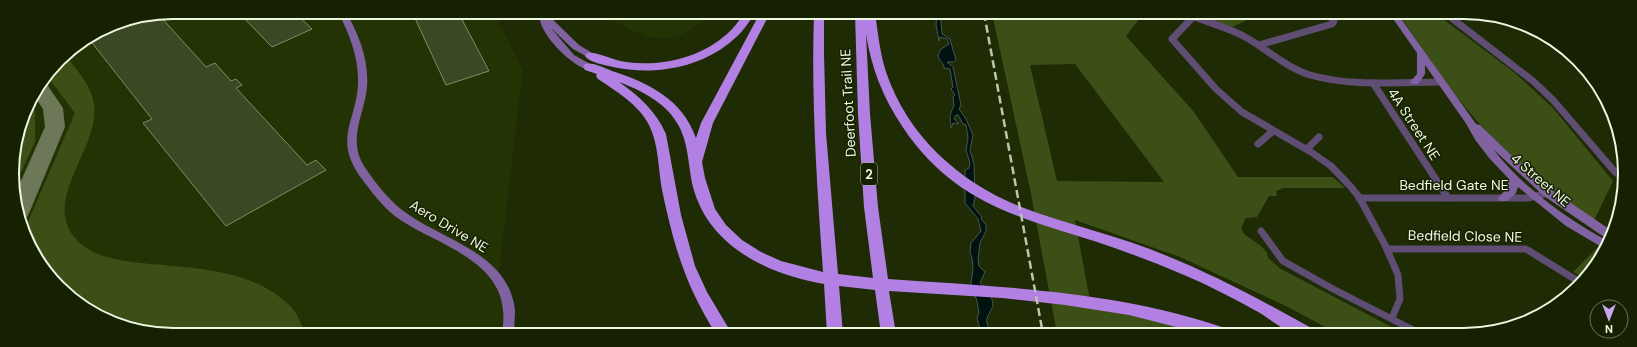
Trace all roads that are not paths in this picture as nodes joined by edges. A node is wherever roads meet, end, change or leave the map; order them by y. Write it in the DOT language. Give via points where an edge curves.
graph roads {
  1 [pos="346,19"];
  2 [pos="544,19"];
  3 [pos="746,19"];
  4 [pos="762,19"];
  5 [pos="819,19"];
  6 [pos="860,19"];
  7 [pos="871,19"];
  8 [pos="1191,19"];
  9 [pos="1199,19"];
  10 [pos="1333,19"];
  11 [pos="1397,19"];
  12 [pos="1453,19"];
  13 [pos="1259,45"];
  14 [pos="1421,52"];
  15 [pos="590,61"];
  16 [pos="1415,82"];
  17 [pos="1441,82"];
  18 [pos="1372,83"];
  19 [pos="1469,120"];
  20 [pos="1273,131"];
  21 [pos="1319,136"];
  22 [pos="1258,144"];
  23 [pos="1307,149"];
  24 [pos="696,171"];
  25 [pos="1618,175"];
  26 [pos="1514,178"];
  27 [pos="1548,192"];
  28 [pos="1536,197"];
  29 [pos="1359,198"];
  30 [pos="1448,198"];
  31 [pos="1503,198"];
  32 [pos="1260,231"];
  33 [pos="1606,233"];
  34 [pos="1602,242"];
  35 [pos="1387,248"];
  36 [pos="1576,280"];
  37 [pos="1392,318"];
  38 [pos="509,328"];
  39 [pos="720,328"];
  40 [pos="835,328"];
  41 [pos="887,328"];
  42 [pos="1202,328"];
  43 [pos="1299,328"];
  44 [pos="1410,328"];
  1 -- 38 [label="street, Aero Drive NE" via="353,31 362,71 362,88 351,134 353,157 361,171 403,217 465,250 482,261 498,278 507,297"];
  2 -- 15 [label="street" via="548,31 571,57"];
  3 -- 15 [label="highway" via="722,44 680,62 635,67"];
  4 -- 24 [label="highway" via="707,123 699,148"];
  5 -- 40 [label="highway, Deerfoot Trail NE" via="822,146"];
  6 -- 41 [label="highway, Deerfoot Trail NE / 2" via="871,206"];
  7 -- 43 [label="highway" via="876,56 886,89 905,122 950,173 983,195 1030,215 1141,252 1235,292"];
  8 -- 20 [label="street" via="1172,39 1232,104"];
  9 -- 13 [label="street" via="1222,26"];
  10 -- 13 [label="street" via="1332,24"];
  11 -- 14 [label="street, 4 Street NE"];
  12 -- 25 [label="street" via="1553,100"];
  13 -- 18 [label="street" via="1299,71 1344,81"];
  14 -- 16 [label="street" via="1421,74"];
  14 -- 17 [label="street, 4 Street NE"];
  15 -- 24 [label="highway" via="659,97 677,114 687,132"];
  15 -- 39 [label="highway" via="639,105 658,130 668,188 685,256 705,304"];
  16 -- 17 [label="street"];
  16 -- 18 [label="street"];
  17 -- 19 [label="street, 4 Street NE"];
  18 -- 30 [label="street, 4A Street NE"];
  19 -- 26 [label="street, 4 Street NE" via="1487,149"];
  19 -- 27 [label="street, 4 Street NE"];
  20 -- 22 [label="street"];
  20 -- 23 [label="street"];
  21 -- 23 [label="street"];
  23 -- 29 [label="street" via="1339,174"];
  24 -- 42 [label="highway" via="713,217 722,228 747,250 765,261 798,273 843,281 1097,303 1142,311"];
  26 -- 28 [label="street, 4 Street NE"];
  26 -- 31 [label="street" via="1512,190"];
  27 -- 28 [label="street, Bedfield Gate NE"];
  27 -- 33 [label="street, 4 Street NE"];
  28 -- 31 [label="street, Bedfield Gate NE"];
  28 -- 34 [label="street, 4 Street NE"];
  29 -- 30 [label="street, Bedfield Gate NE"];
  29 -- 35 [label="street"];
  30 -- 31 [label="street, Bedfield Gate NE"];
  32 -- 37 [label="street" via="1283,261"];
  35 -- 36 [label="street, Bedfield Close NE" via="1526,248"];
  35 -- 37 [label="street" via="1400,284 1398,307"];
  37 -- 44 [label="street"];
}
